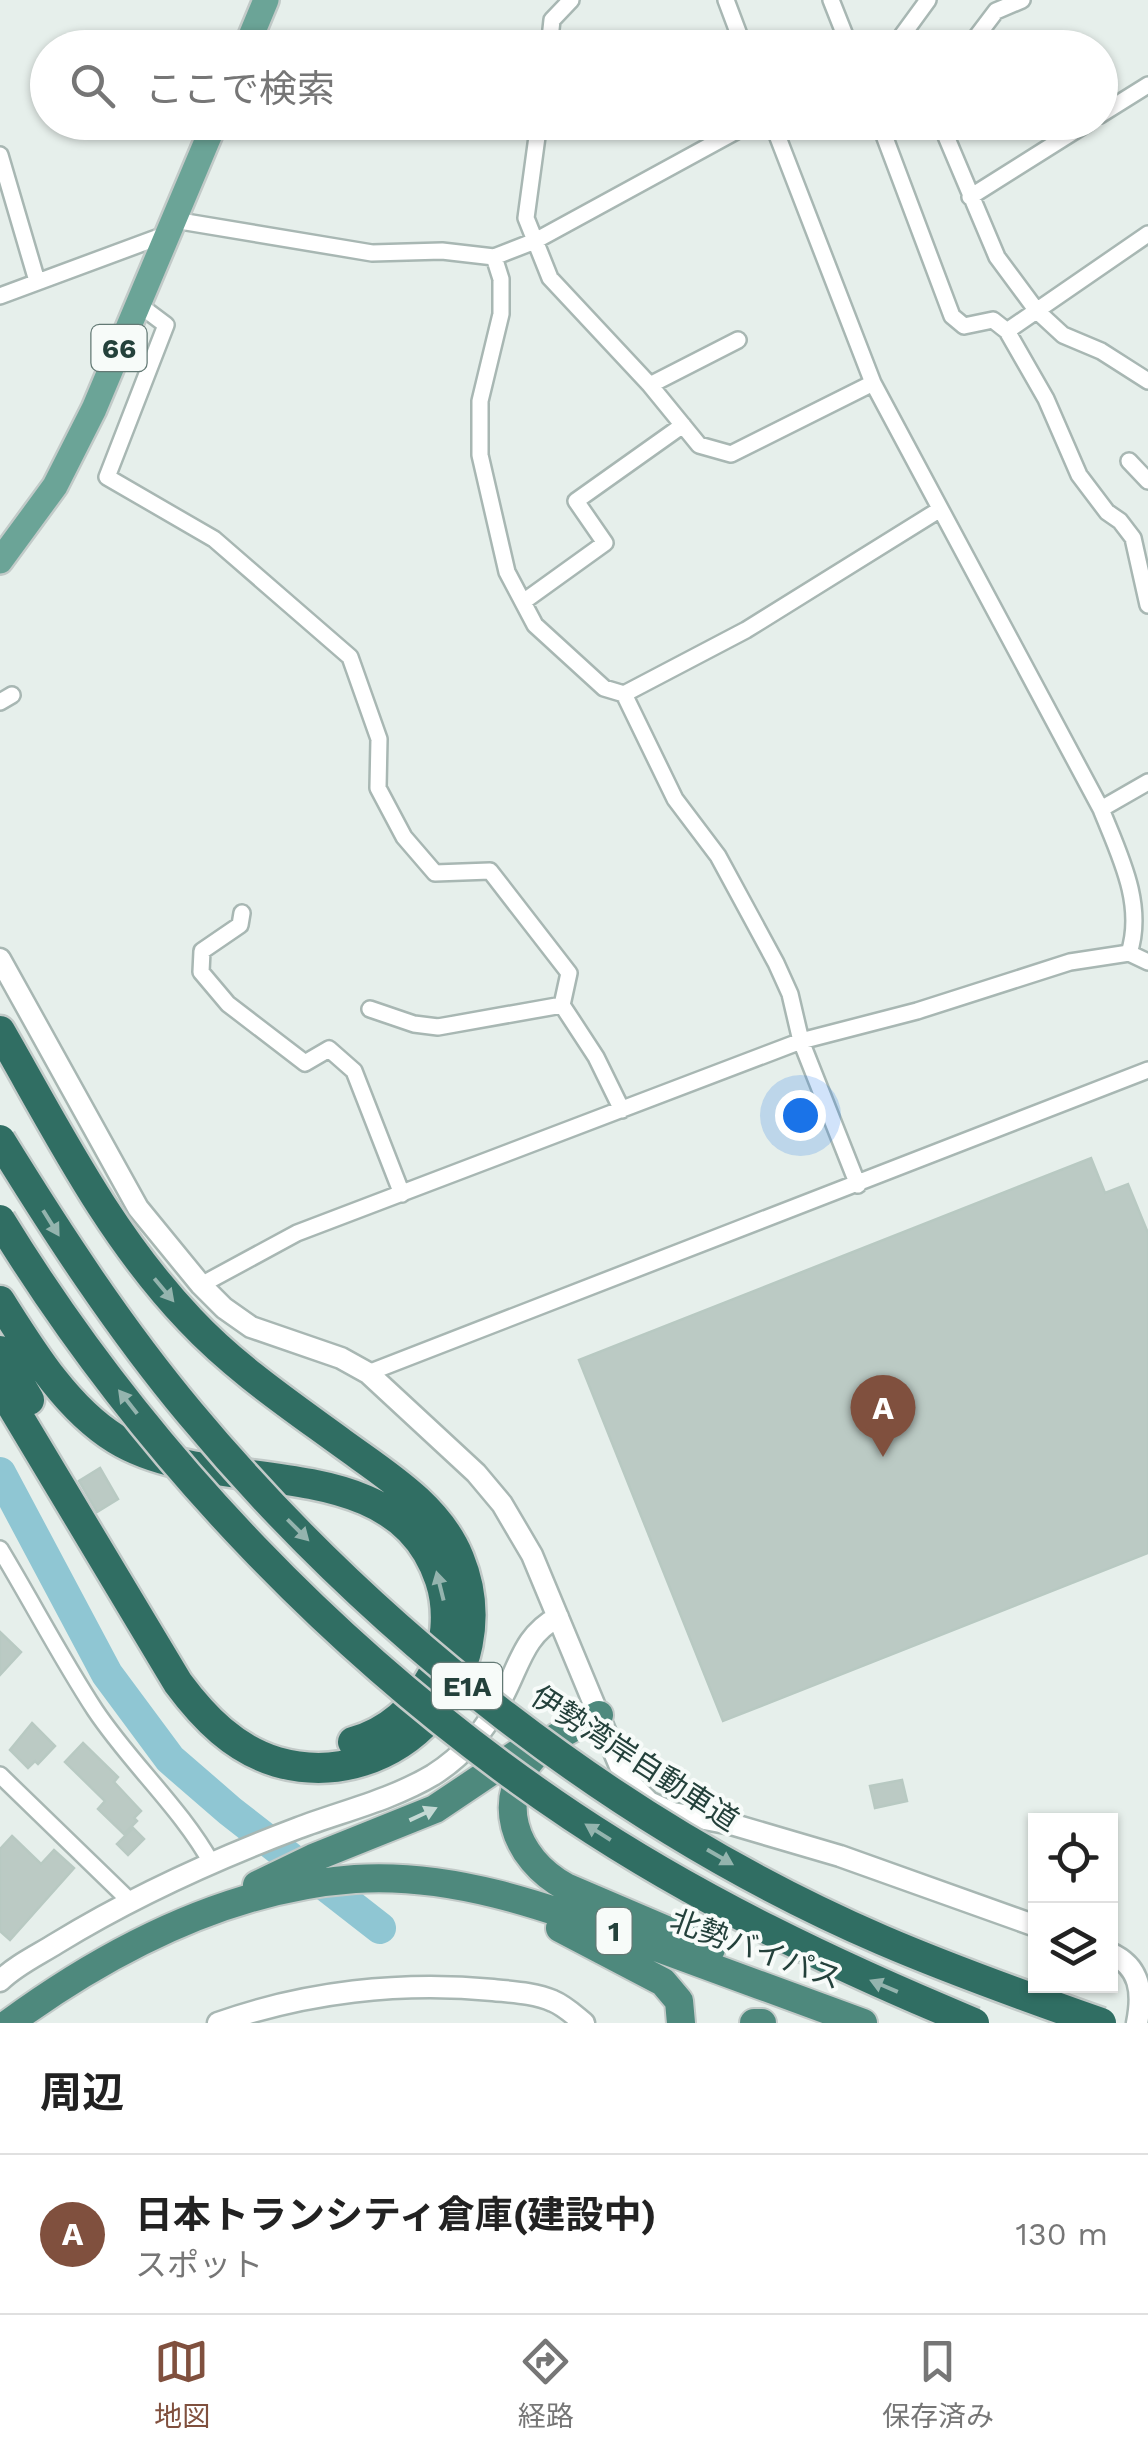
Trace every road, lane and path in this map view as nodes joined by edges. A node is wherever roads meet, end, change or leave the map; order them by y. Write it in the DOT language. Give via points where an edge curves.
graph roads {
  1 [pos="266,0"];
  2 [pos="571,0"];
  3 [pos="726,0"];
  4 [pos="830,0"];
  5 [pos="928,0"];
  6 [pos="1022,0"];
  7 [pos="993,6"];
  8 [pos="254,30"];
  9 [pos="551,30"];
  10 [pos="737,30"];
  11 [pos="842,30"];
  12 [pos="906,30"];
  13 [pos="979,30"];
  14 [pos="1148,85"];
  15 [pos="1118,104"];
  16 [pos="207,140"];
  17 [pos="537,140"];
  18 [pos="720,140"];
  19 [pos="779,140"];
  20 [pos="885,140"];
  21 [pos="947,140"];
  22 [pos="1060,140"];
  23 [pos="0,156"];
  24 [pos="970,197"];
  25 [pos="171,227"];
  26 [pos="1148,234"];
  27 [pos="535,241"];
  28 [pos="494,257"];
  29 [pos="37,281"];
  30 [pos="0,296"];
  31 [pos="138,304"];
  32 [pos="1037,311"];
  33 [pos="1007,331"];
  34 [pos="738,340"];
  35 [pos="1147,379"];
  36 [pos="873,383"];
  37 [pos="650,385"];
  38 [pos="683,426"];
  39 [pos="1128,461"];
  40 [pos="1148,480"];
  41 [pos="939,510"];
  42 [pos="1148,527"];
  43 [pos="1133,538"];
  44 [pos="0,561"];
  45 [pos="523,602"];
  46 [pos="1148,605"];
  47 [pos="624,694"];
  48 [pos="1148,782"];
  49 [pos="1101,809"];
  50 [pos="242,914"];
  51 [pos="1148,924"];
  52 [pos="1132,945"];
  53 [pos="0,959"];
  54 [pos="1148,962"];
  55 [pos="562,1005"];
  56 [pos="370,1009"];
  57 [pos="0,1031"];
  58 [pos="801,1041"];
  59 [pos="1148,1070"];
  60 [pos="622,1110"];
  61 [pos="0,1140"];
  62 [pos="858,1184"];
  63 [pos="402,1194"];
  64 [pos="0,1220"];
  65 [pos="201,1285"];
  66 [pos="0,1301"];
  67 [pos="0,1351"];
  68 [pos="368,1373"];
  69 [pos="0,1386"];
  70 [pos="0,1549"];
  71 [pos="558,1617"];
  72 [pos="599,1715"];
  73 [pos="0,1775"];
  74 [pos="212,1864"];
  75 [pos="290,1880"];
  76 [pos="362,1883"];
  77 [pos="132,1903"];
  78 [pos="1028,1923"];
  79 [pos="1118,1957"];
  80 [pos="0,1981"];
  81 [pos="0,2012"];
  82 [pos="8,2023"];
  83 [pos="218,2023"];
  84 [pos="584,2023"];
  85 [pos="681,2023"];
  86 [pos="754,2023"];
  87 [pos="762,2023"];
  88 [pos="863,2023"];
  89 [pos="877,2023"];
  90 [pos="974,2023"];
  91 [pos="1101,2023"];
  92 [pos="1136,2023"];
  1 -- 8 [label="main road"];
  2 -- 9 [label="street"];
  3 -- 10 [label="street"];
  4 -- 11 [label="street"];
  5 -- 12 [label="street"];
  6 -- 7 [label="street"];
  7 -- 13 [label="street"];
  14 -- 15 [label="street"];
  16 -- 25 [label="main road, 66"];
  17 -- 27 [label="street" via="526,218"];
  18 -- 27 [label="street"];
  19 -- 36 [label="street"];
  20 -- 33 [label="street" via="952,316 964,326 993,320"];
  21 -- 24 [label="street"];
  22 -- 24 [label="street"];
  23 -- 29 [label="street"];
  24 -- 32 [label="street" via="996,257"];
  25 -- 28 [label="street" via="372,252"];
  25 -- 29 [label="street"];
  25 -- 31 [label="main road, 66"];
  26 -- 32 [label="street"];
  27 -- 28 [label="street"];
  27 -- 37 [label="street" via="550,278"];
  28 -- 45 [label="street" via="500,314 480,401 480,455 508,572"];
  29 -- 30 [label="street"];
  31 -- 44 [label="main road, 66" via="56,486"];
  31 -- 55 [label="street" via="166,325 107,477 214,539 350,657 379,739 378,788 404,837 436,873 490,871 569,973"];
  32 -- 33 [label="street"];
  32 -- 35 [label="street" via="1063,335"];
  33 -- 43 [label="street" via="1079,474"];
  34 -- 37 [label="street"];
  36 -- 38 [label="street" via="730,454 699,444"];
  36 -- 41 [label="street"];
  37 -- 38 [label="street"];
  38 -- 45 [label="street" via="576,501 605,543"];
  39 -- 40 [label="street"];
  41 -- 47 [label="street" via="746,630"];
  41 -- 49 [label="street"];
  42 -- 43 [label="street"];
  43 -- 46 [label="street"];
  45 -- 47 [label="street" via="536,626 604,688"];
  47 -- 58 [label="street" via="675,799 718,856 776,964"];
  48 -- 49 [label="street"];
  49 -- 52 [label="street" via="1130,884"];
  50 -- 63 [label="street" via="240,924 202,951 202,972 228,1004 305,1063 329,1049 354,1072"];
  51 -- 52 [label="street"];
  52 -- 54 [label="street"];
  52 -- 58 [label="street"];
  53 -- 65 [label="street" via="138,1208"];
  55 -- 56 [label="street" via="438,1026"];
  55 -- 60 [label="street"];
  57 -- 69 [label="highway, one-way" via="96,1200 165,1294 266,1387 411,1495 447,1535 466,1579 470,1626 462,1669 439,1709 399,1744 320,1768 273,1761 231,1739 178,1684"];
  58 -- 60 [label="street"];
  58 -- 62 [label="street"];
  59 -- 62 [label="street"];
  60 -- 63 [label="street"];
  61 -- 91 [label="highway, 伊勢湾岸自動車道 / E1A, one-way, bridge" via="61,1239 188,1412 326,1559 468,1687 595,1780 770,1886 880,1939"];
  62 -- 68 [label="street"];
  63 -- 65 [label="street" via="296,1233"];
  90 -- 64 [label="highway, E1A, one-way, bridge" via="862,1976 658,1869 570,1814 441,1718 296,1590 152,1434"];
  65 -- 68 [label="street" via="251,1327"];
  67 -- 66 [label="highway, one-way" via="194,1675 238,1722 311,1748 360,1740 404,1714 436,1669 446,1618 435,1566 402,1521 325,1486 206,1468 116,1439 63,1390"];
  68 -- 71 [label="street" via="502,1504"];
  70 -- 74 [label="street" via="96,1710"];
  71 -- 72 [label="street"];
  71 -- 74 [label="street" via="530,1637 494,1713 452,1762 392,1795"];
  75 -- 72 [label="highway, one-way" via="332,1850 436,1809 528,1747"];
  72 -- 78 [label="street" via="626,1779 649,1802 840,1856"];
  72 -- 89 [label="highway" via="551,1740 524,1769 513,1807 526,1855 566,1887"];
  73 -- 77 [label="street"];
  74 -- 77 [label="street"];
  75 -- 76 [label="highway"];
  75 -- 82 [label="highway" via="112,1956"];
  76 -- 85 [label="highway" via="477,1898 557,1926 664,1982 679,2001"];
  76 -- 88 [label="highway, 北勢バイパス / 1" via="437,1883 522,1900"];
  77 -- 80 [label="street"];
  79 -- 92 [label="street" via="1137,1976"];
  81 -- 82 [label="street"];
  83 -- 84 [label="street" via="334,1994 426,1986 533,1995 564,2006"];
  86 -- 87 [label="highway"];
}
